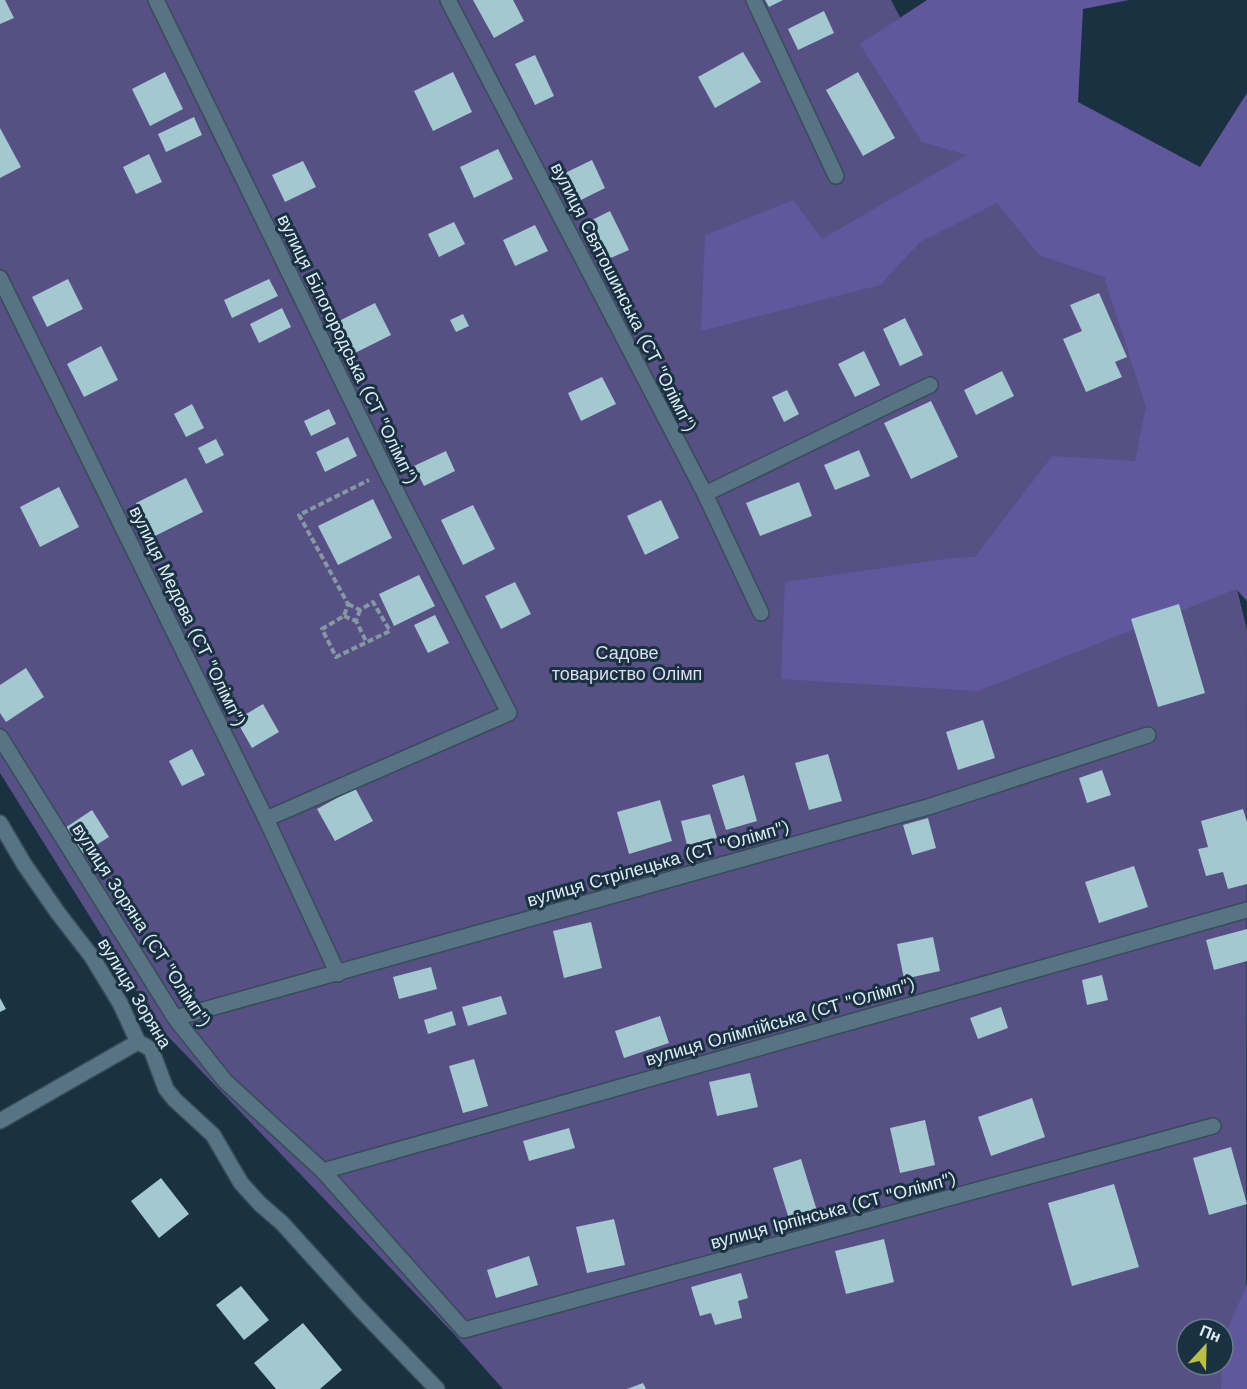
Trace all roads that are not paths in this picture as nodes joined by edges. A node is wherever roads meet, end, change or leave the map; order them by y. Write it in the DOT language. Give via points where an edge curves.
graph roads {
  1 [pos="156,0"];
  2 [pos="448,0"];
  3 [pos="754,0"];
  4 [pos="836,176"];
  5 [pos="0,278"];
  6 [pos="930,385"];
  7 [pos="705,494"];
  8 [pos="761,613"];
  9 [pos="1148,735"];
  10 [pos="0,737"];
  11 [pos="266,819"];
  12 [pos="0,823"];
  13 [pos="1247,910"];
  14 [pos="338,974"];
  15 [pos="175,1018"];
  16 [pos="138,1042"];
  17 [pos="0,1121"];
  18 [pos="1213,1126"];
  19 [pos="323,1171"];
  20 [pos="464,1330"];
  21 [pos="435,1389"];
  1 -- 11 [label="street, вулиця Білогородська (СТ \"Олімп\")" via="386,471 509,712"];
  2 -- 7 [label="street, вулиця Святошинська (СТ \"Олімп\")"];
  3 -- 4 [label="street"];
  5 -- 11 [label="street, вулиця Медова (СТ \"Олімп\")"];
  6 -- 7 [label="street"];
  7 -- 8 [label="street, вулиця Святошинська (СТ \"Олімп\")"];
  9 -- 14 [label="street, вулиця Стрілецька (СТ \"Олімп\")" via="928,807"];
  10 -- 15 [label="street, вулиця Зоряна (СТ \"Олімп\")"];
  11 -- 14 [label="street, вулиця Медова (СТ \"Олімп\")"];
  12 -- 16 [label="street, вулиця Зоряна" via="51,903 93,957"];
  13 -- 19 [label="street, вулиця Олімпійська (СТ \"Олімп\")"];
  14 -- 15 [label="street, вулиця Стрілецька (СТ \"Олімп\")"];
  15 -- 19 [label="street, вулиця Зоряна (СТ \"Олімп\")" via="225,1081"];
  16 -- 17 [label="street"];
  16 -- 21 [label="street, вулиця Зоряна" via="151,1049 166,1089 213,1135 241,1183 282,1222"];
  18 -- 20 [label="street, вулиця Ірпінська (СТ \"Олімп\")"];
  19 -- 20 [label="street, вулиця Зоряна (СТ \"Олімп\")"];
}
